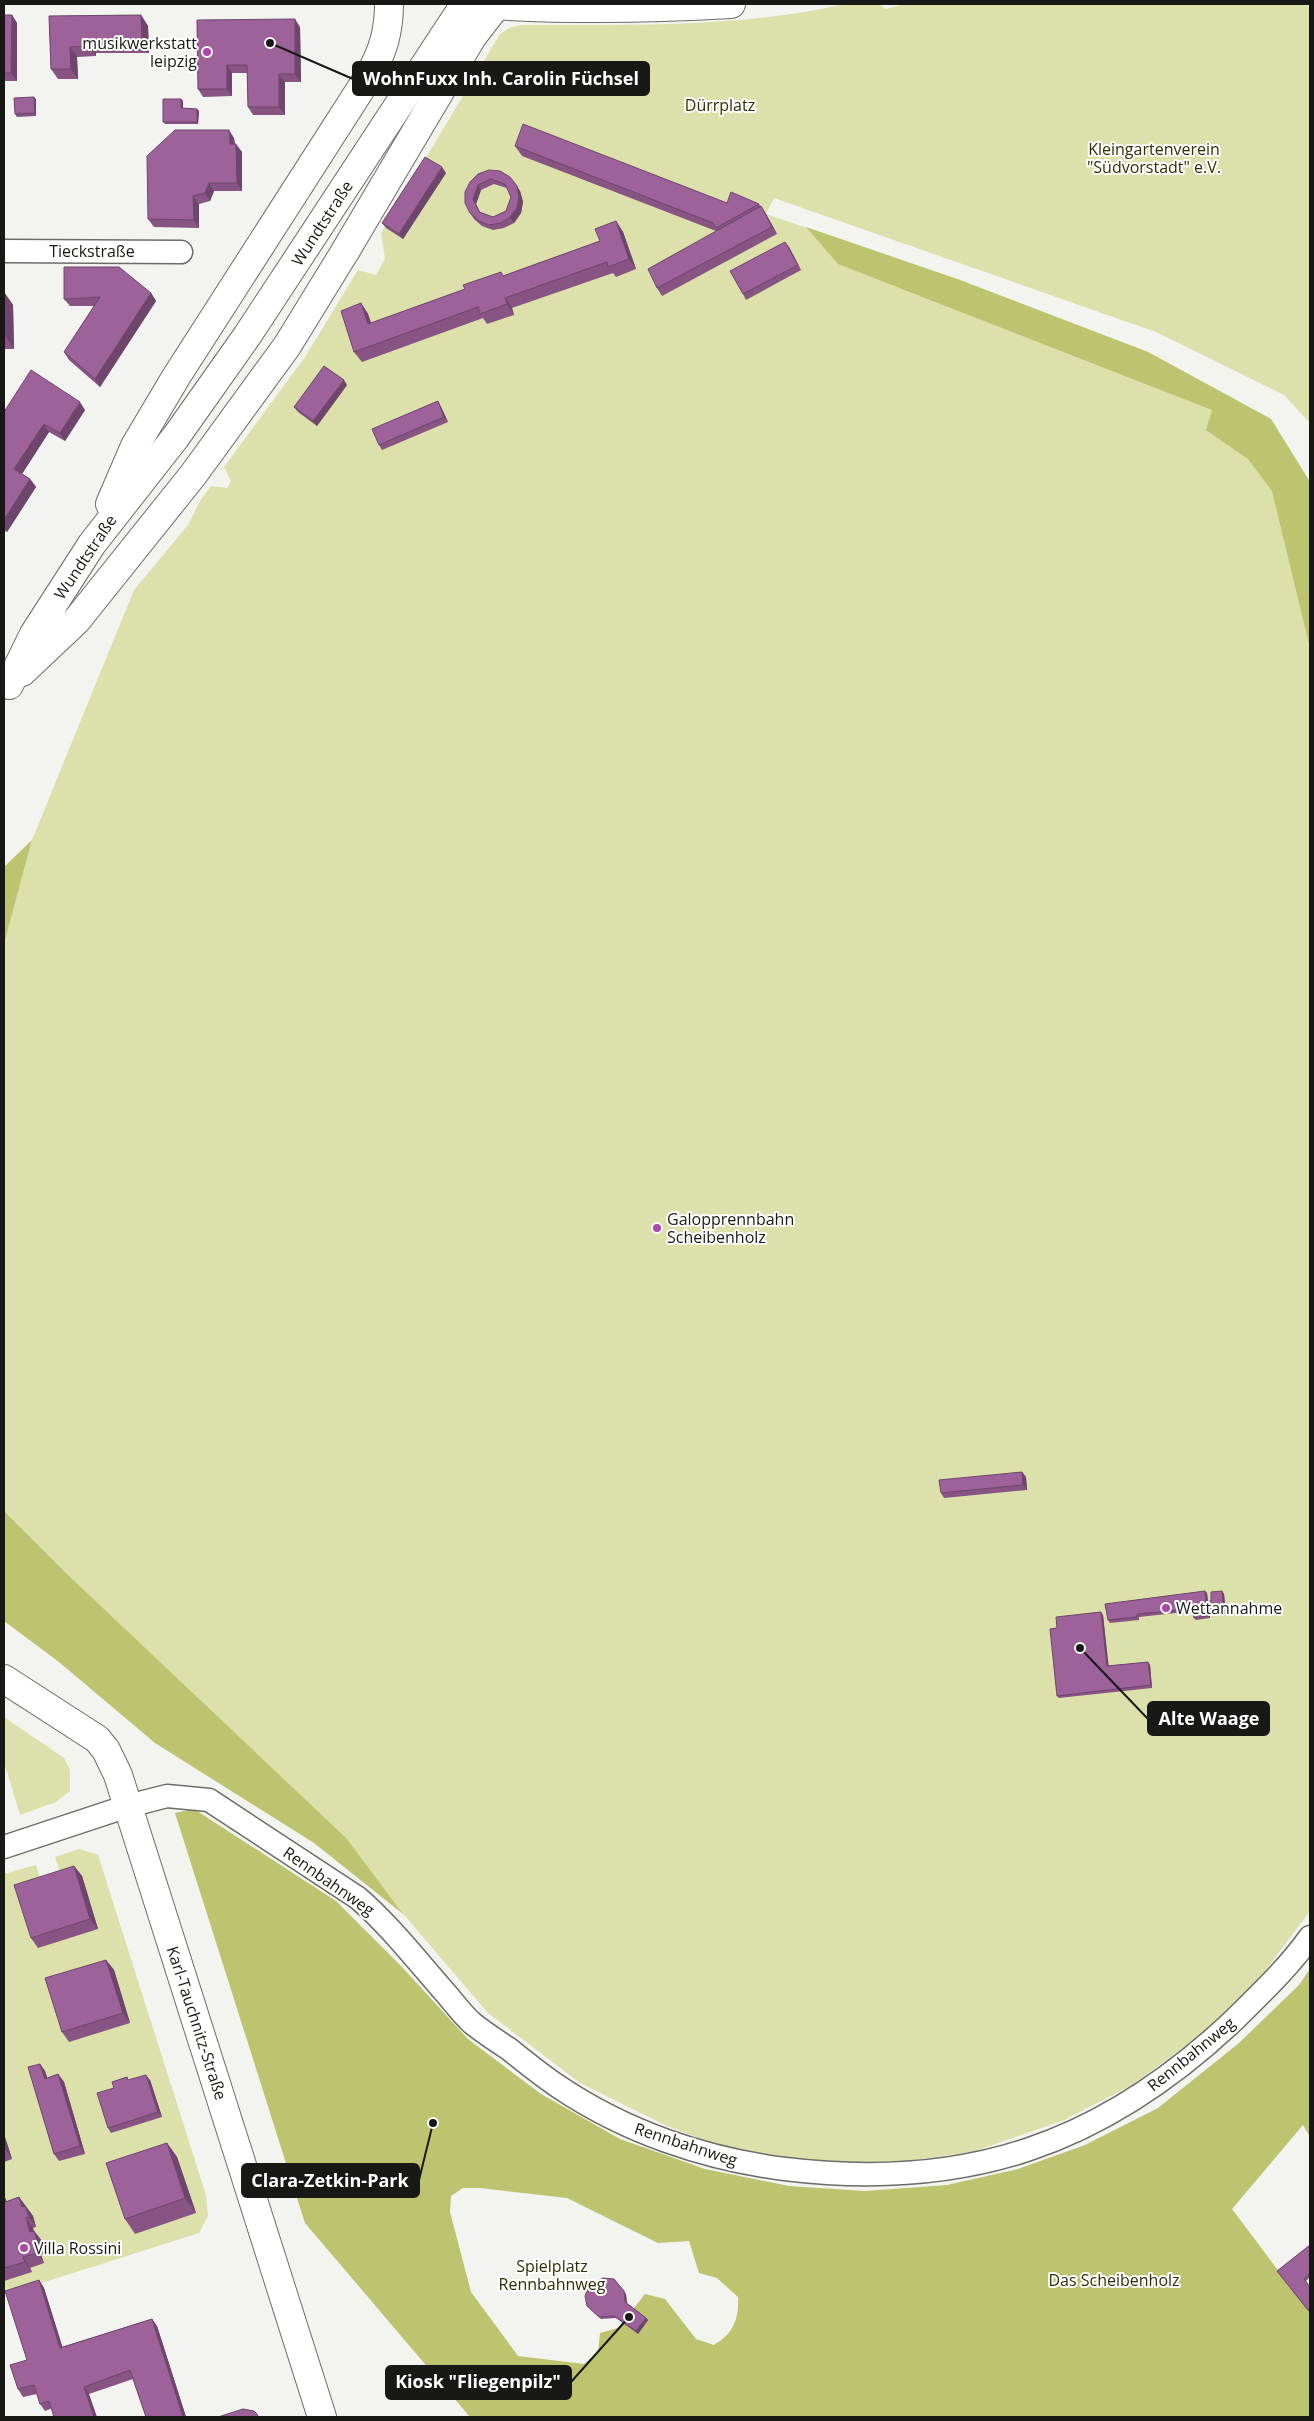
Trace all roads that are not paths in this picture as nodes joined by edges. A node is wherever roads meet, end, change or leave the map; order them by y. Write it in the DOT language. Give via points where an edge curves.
graph roads {
  1 [pos="390,4"];
  2 [pos="465,4"];
  3 [pos="731,4"];
  4 [pos="483,5"];
  5 [pos="4,251"];
  6 [pos="180,252"];
  7 [pos="175,438"];
  8 [pos="92,544"];
  9 [pos="6,689"];
  10 [pos="4,1679"];
  11 [pos="128,1806"];
  12 [pos="4,1847"];
  13 [pos="1310,1937"];
  14 [pos="322,2417"];
  1 -- 8 [label="main road" via="389,29 377,62 135,446"];
  2 -- 7 [label="main road, Wundtstraße" via="247,336"];
  3 -- 4 [label="main road" via="620,9"];
  4 -- 9 [label="main road" via="465,48 287,346 193,475 77,620"];
  5 -- 6 [label="street, Tieckstraße"];
  7 -- 8 [label="main road, Wundtstraße"];
  7 -- 9 [label="main road, Wundtstraße" via="122,529 75,600"];
  8 -- 9 [label="main road, Wundtstraße" via="34,634"];
  10 -- 11 [label="main road, Karl-Tauchnitz-Straße" via="97,1738 112,1760"];
  11 -- 12 [label="street, Rennbahnweg"];
  11 -- 13 [label="street, Rennbahnweg" via="167,1796 209,1800 358,1898 378,1916 472,2022 560,2087 621,2122 723,2159 816,2173 876,2175 951,2169 1007,2158 1061,2138 1111,2114 1162,2082 1260,1995"];
  11 -- 14 [label="main road, Karl-Tauchnitz-Straße"];
}
